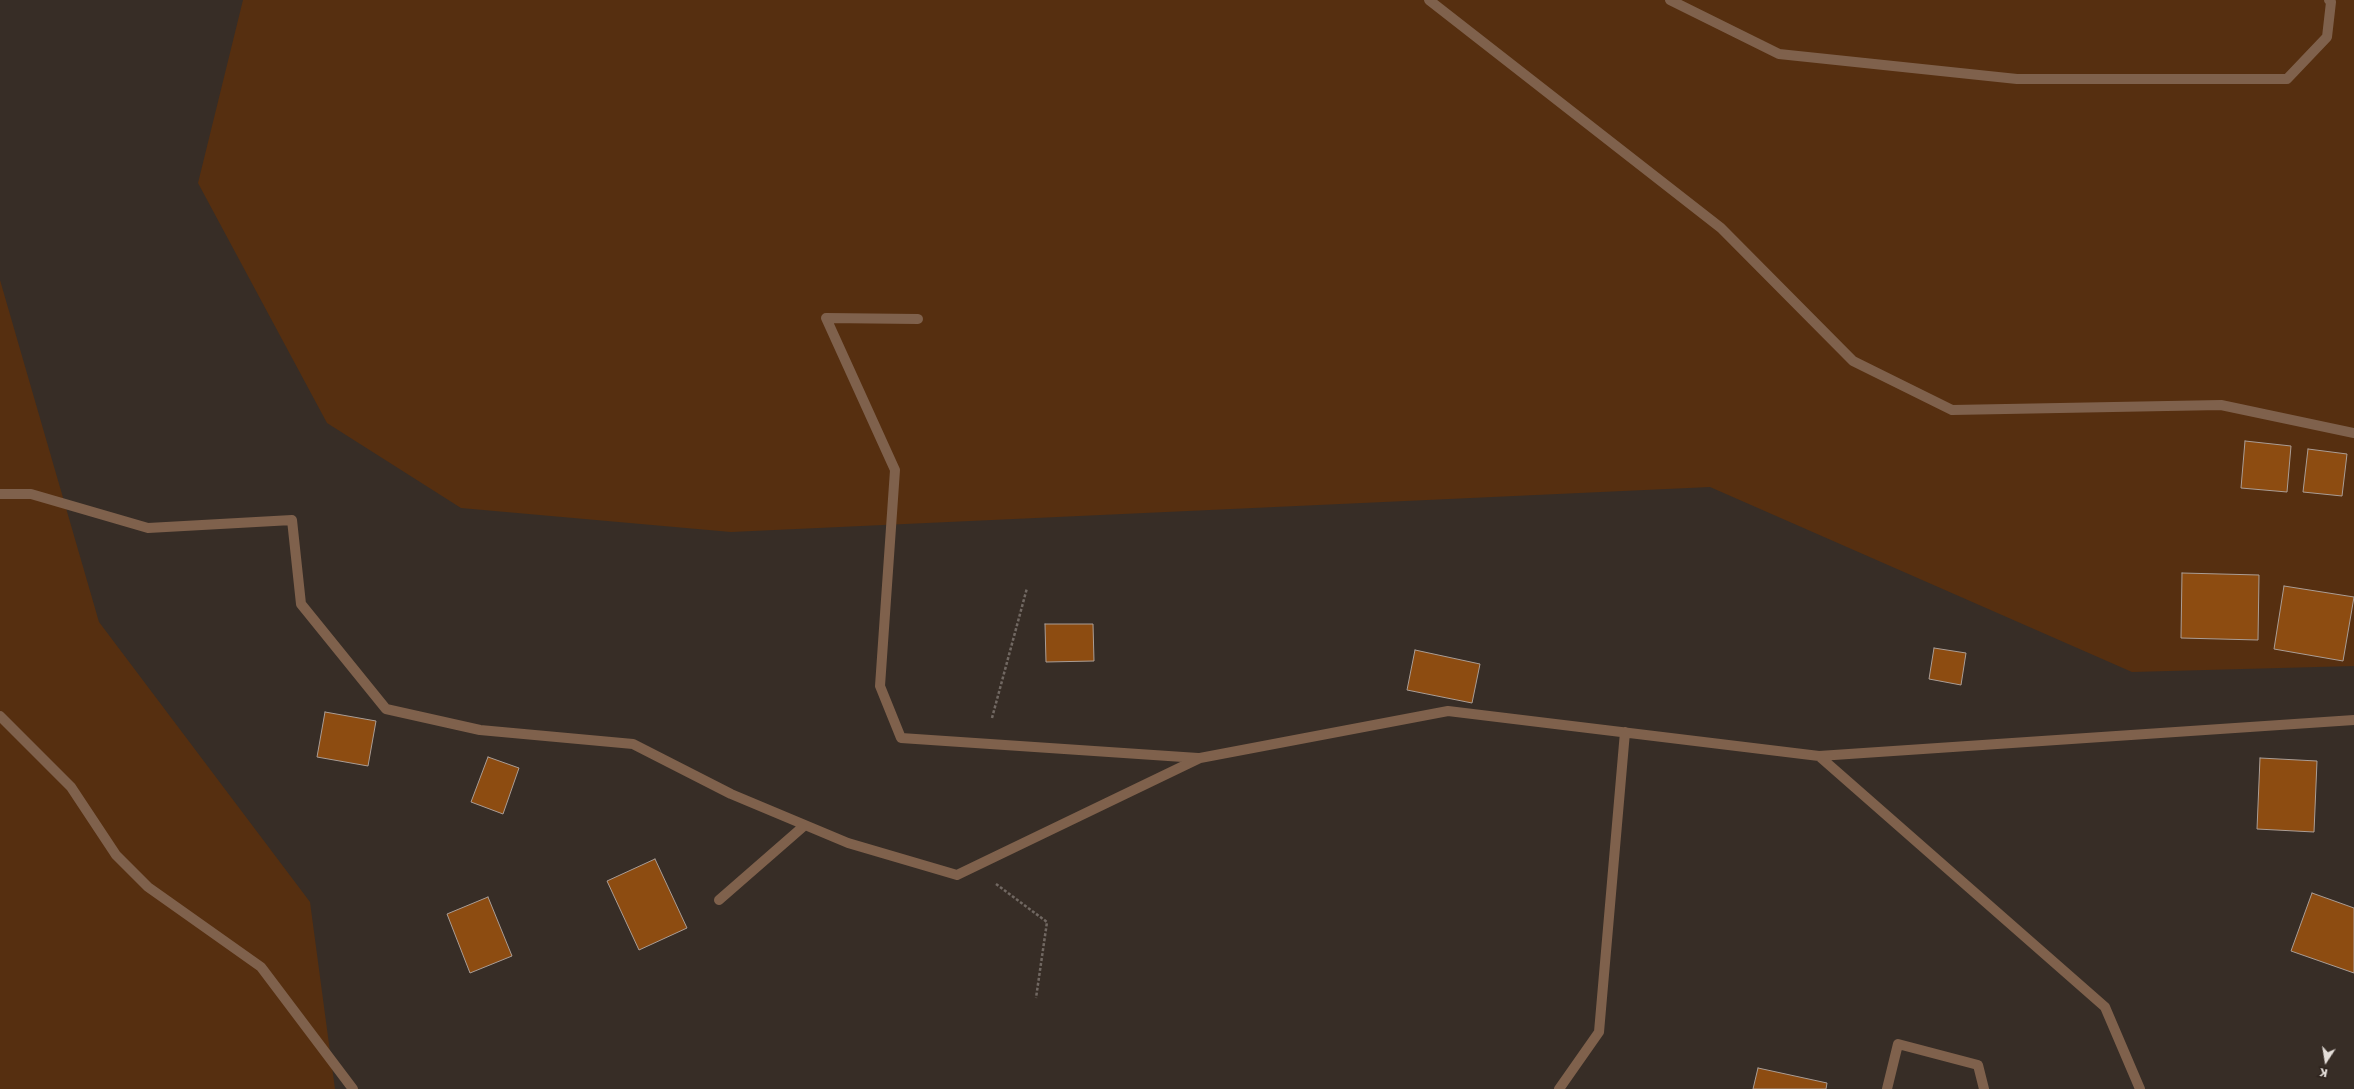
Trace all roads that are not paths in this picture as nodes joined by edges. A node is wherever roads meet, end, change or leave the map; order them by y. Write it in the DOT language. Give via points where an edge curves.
graph roads {
  1 [pos="1429,0"];
  2 [pos="1670,0"];
  3 [pos="2329,0"];
  4 [pos="918,319"];
  5 [pos="2354,433"];
  6 [pos="0,494"];
  7 [pos="0,716"];
  8 [pos="2354,720"];
  9 [pos="1625,732"];
  10 [pos="1819,756"];
  11 [pos="1200,758"];
  12 [pos="805,824"];
  13 [pos="719,900"];
  14 [pos="353,1089"];
  15 [pos="1559,1089"];
  16 [pos="1887,1089"];
  17 [pos="1984,1089"];
  18 [pos="2140,1089"];
  1 -- 5 [label="street" via="1721,228 1853,361 1952,410 2221,405"];
  2 -- 3 [label="street" via="1779,54 2017,79 2287,79 2328,37 2331,2"];
  4 -- 11 [label="street" via="826,318 895,470 880,686 901,738"];
  6 -- 12 [label="street" via="31,494 148,528 292,520 301,604 386,709 480,730 633,744 731,794"];
  7 -- 14 [label="street" via="71,787 116,855 143,882 260,967"];
  8 -- 10 [label="street"];
  9 -- 10 [label="street"];
  9 -- 11 [label="street" via="1448,711"];
  9 -- 15 [label="street" via="1599,1032"];
  10 -- 18 [label="street" via="2106,1007"];
  11 -- 12 [label="street" via="957,875 848,843"];
  12 -- 13 [label="street"];
  16 -- 17 [label="street" via="1898,1044 1978,1065"];
}
